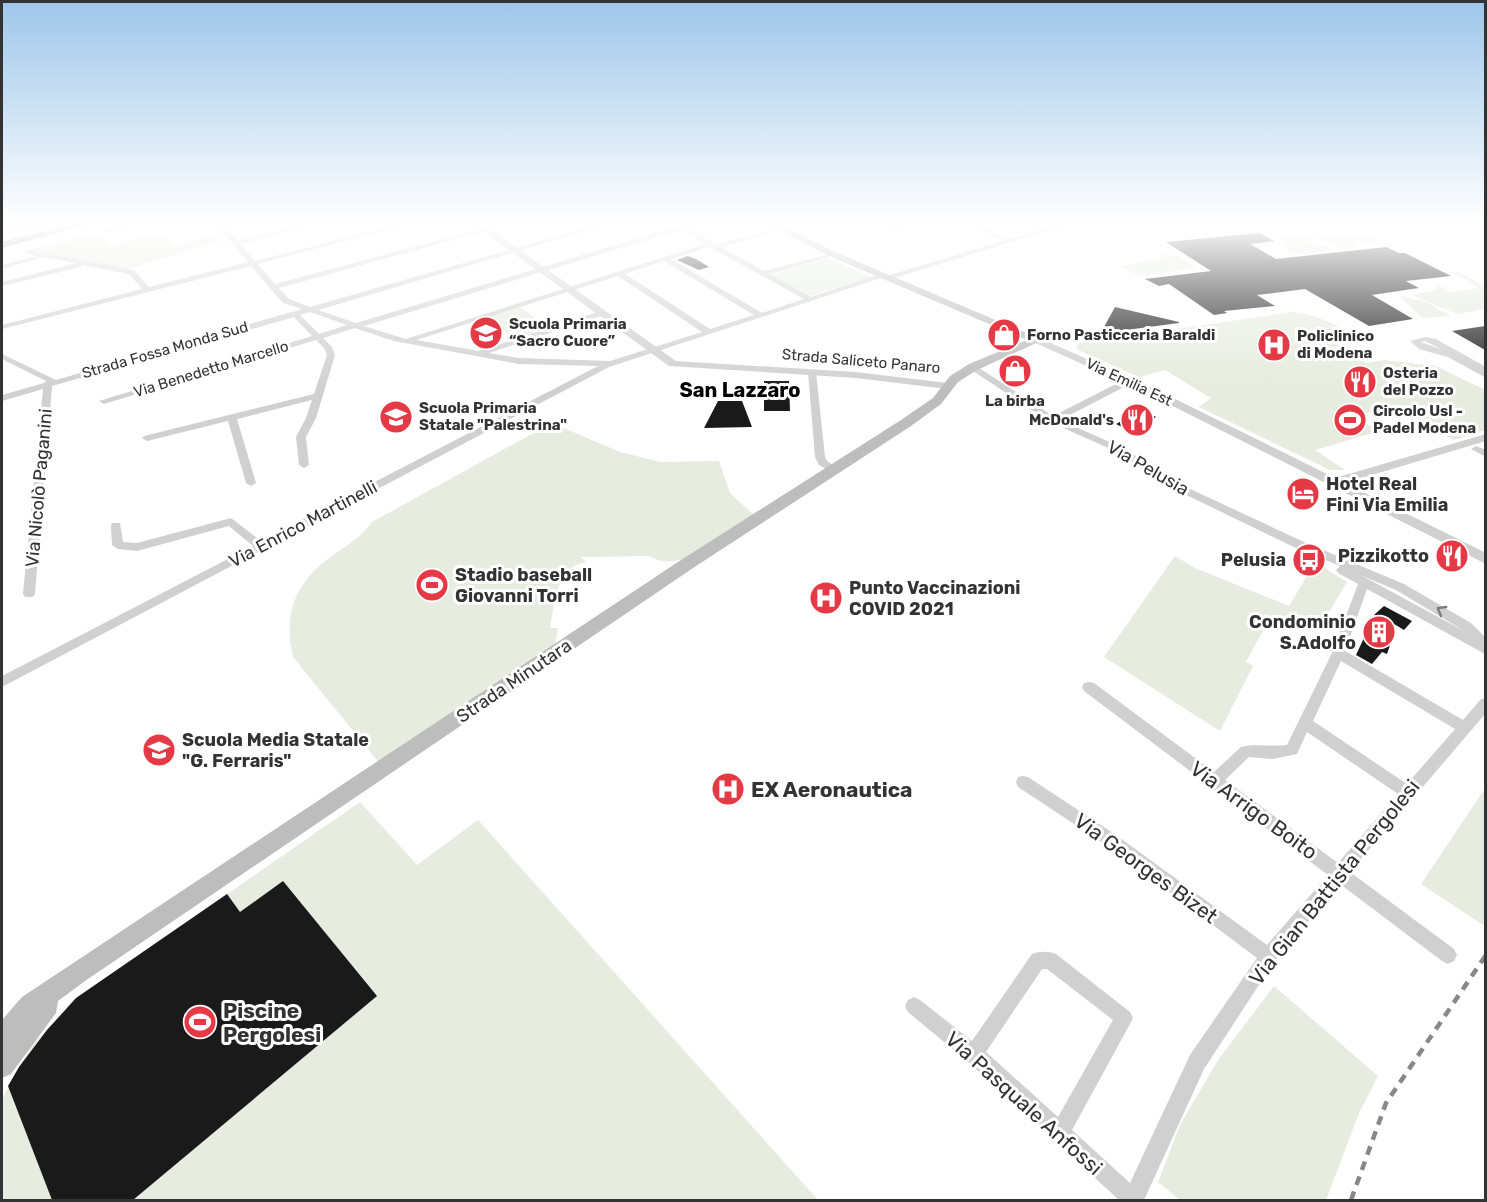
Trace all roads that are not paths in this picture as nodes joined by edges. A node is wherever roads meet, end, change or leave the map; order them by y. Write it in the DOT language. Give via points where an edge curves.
graph roads {
  1 [pos="30,277"];
  2 [pos="135,277"];
  3 [pos="193,277"];
  4 [pos="265,277"];
  5 [pos="310,277"];
  6 [pos="420,277"];
  7 [pos="517,277"];
  8 [pos="551,277"];
  9 [pos="605,277"];
  10 [pos="624,277"];
  11 [pos="696,277"];
  12 [pos="768,277"];
  13 [pos="881,277"];
  14 [pos="888,277"];
  15 [pos="2,284"];
  16 [pos="273,287"];
  17 [pos="146,289"];
  18 [pos="568,289"];
  19 [pos="808,298"];
  20 [pos="309,309"];
  21 [pos="601,313"];
  22 [pos="760,315"];
  23 [pos="297,316"];
  24 [pos="353,325"];
  25 [pos="2,327"];
  26 [pos="708,332"];
  27 [pos="318,336"];
  28 [pos="1036,340"];
  29 [pos="405,341"];
  30 [pos="652,350"];
  31 [pos="478,354"];
  32 [pos="2,356"];
  33 [pos="606,365"];
  34 [pos="968,370"];
  35 [pos="812,372"];
  36 [pos="1485,373"];
  37 [pos="1129,381"];
  38 [pos="51,382"];
  39 [pos="947,386"];
  40 [pos="318,396"];
  41 [pos="2,397"];
  42 [pos="104,401"];
  43 [pos="232,417"];
  44 [pos="1053,420"];
  45 [pos="1485,437"];
  46 [pos="147,438"];
  47 [pos="1478,448"];
  48 [pos="1415,463"];
  49 [pos="304,465"];
  50 [pos="834,470"];
  51 [pos="1335,482"];
  52 [pos="250,483"];
  53 [pos="1348,489"];
  54 [pos="116,526"];
  55 [pos="260,546"];
  56 [pos="1485,559"];
  57 [pos="1369,580"];
  58 [pos="29,594"];
  59 [pos="1485,648"];
  60 [pos="1338,653"];
  61 [pos="2,682"];
  62 [pos="1089,687"];
  63 [pos="1485,703"];
  64 [pos="1305,723"];
  65 [pos="1463,727"];
  66 [pos="1214,781"];
  67 [pos="1023,782"];
  68 [pos="1407,792"];
  69 [pos="1339,872"];
  70 [pos="1448,955"];
  71 [pos="1268,956"];
  72 [pos="77,973"];
  73 [pos="914,1006"];
  74 [pos="2,1038"];
  75 [pos="974,1054"];
  76 [pos="2,1065"];
  77 [pos="1059,1135"];
  78 [pos="1133,1200"];
  1 -- 15 [label="street"];
  2 -- 17 [label="street"];
  3 -- 17 [label="street"];
  4 -- 16 [label="street"];
  5 -- 16 [label="street"];
  6 -- 20 [label="street, Strada Fossa Monda Sud"];
  7 -- 24 [label="street"];
  8 -- 18 [label="street"];
  9 -- 18 [label="street"];
  10 -- 26 [label="street"];
  11 -- 22 [label="street"];
  12 -- 19 [label="street"];
  13 -- 19 [label="street"];
  14 -- 28 [label="main road, Via Emilia Est"];
  16 -- 20 [label="street" via="286,301"];
  17 -- 25 [label="street"];
  18 -- 21 [label="street"];
  18 -- 29 [label="street"];
  19 -- 22 [label="street"];
  20 -- 24 [label="street"];
  20 -- 38 [label="street, Strada Fossa Monda Sud"];
  21 -- 30 [label="street"];
  21 -- 31 [label="street"];
  22 -- 26 [label="street"];
  23 -- 27 [label="street, Via Benedetto Marcello"];
  24 -- 27 [label="street"];
  24 -- 29 [label="street"];
  26 -- 30 [label="street"];
  27 -- 40 [label="street, Via Benedetto Marcello" via="331,355"];
  27 -- 42 [label="street, Via Benedetto Marcello"];
  28 -- 34 [label="main road, Strada Saliceto Panaro"];
  28 -- 37 [label="street, Via Emilia Est"];
  29 -- 31 [label="street"];
  30 -- 33 [label="street"];
  30 -- 35 [label="street, Strada Saliceto Panaro" via="670,363 686,366"];
  31 -- 33 [label="street" via="519,361"];
  32 -- 38 [label="street"];
  33 -- 55 [label="street, Via Enrico Martinelli"];
  34 -- 39 [label="main road, Strada Saliceto Panaro"];
  34 -- 44 [label="street, Via Pelusia"];
  35 -- 39 [label="street, Strada Saliceto Panaro"];
  35 -- 50 [label="street" via="820,457"];
  36 -- 36 [label="street" via="1433,341 1414,341 1422,347 1450,355"];
  37 -- 44 [label="street"];
  37 -- 51 [label="street, Via Emilia Est"];
  38 -- 41 [label="street, Strada Fossa Monda Sud"];
  38 -- 58 [label="street, Via Nicolò Paganini"];
  39 -- 50 [label="main road, Strada Minutara" via="933,404"];
  40 -- 43 [label="street"];
  40 -- 49 [label="street, Via Benedetto Marcello" via="301,438"];
  43 -- 46 [label="street"];
  43 -- 52 [label="street"];
  44 -- 57 [label="street, Via Pelusia" via="1118,449 1182,489"];
  45 -- 47 [label="street"];
  47 -- 48 [label="street"];
  48 -- 51 [label="street"];
  48 -- 53 [label="street"];
  50 -- 72 [label="main road, Strada Minutara" via="687,564"];
  51 -- 53 [label="street, Via Emilia Est"];
  53 -- 56 [label="street, Via Emilia Est"];
  54 -- 55 [label="street" via="118,544 137,547 231,522"];
  55 -- 61 [label="street, Via Enrico Martinelli"];
  57 -- 59 [label="street, Via Pelusia"];
  57 -- 60 [label="street" via="1362,587"];
  60 -- 64 [label="street"];
  60 -- 65 [label="street"];
  62 -- 66 [label="street, Via Arrigo Boito"];
  63 -- 65 [label="street, Via Gian Battista Pergolesi"];
  64 -- 66 [label="street" via="1292,750 1246,751"];
  64 -- 68 [label="street"];
  65 -- 68 [label="street, Via Gian Battista Pergolesi"];
  66 -- 69 [label="street, Via Arrigo Boito"];
  67 -- 71 [label="street, Via Georges Bizet" via="1111,840"];
  68 -- 69 [label="street, Via Gian Battista Pergolesi"];
  69 -- 70 [label="street, Via Arrigo Boito"];
  69 -- 71 [label="street, Via Gian Battista Pergolesi"];
  71 -- 78 [label="street, Via Gian Battista Pergolesi" via="1197,1062"];
  72 -- 74 [label="main road, Strada Minutara" via="31,1006"];
  72 -- 76 [label="main road, Strada Minutara" via="29,1024"];
  73 -- 75 [label="street, Via Pasquale Anfossi"];
  75 -- 77 [label="street, Via Pasquale Anfossi"];
  75 -- 77 [label="street" via="1038,960 1050,960 1124,1017"];
  77 -- 78 [label="street, Via Pasquale Anfossi"];
}
